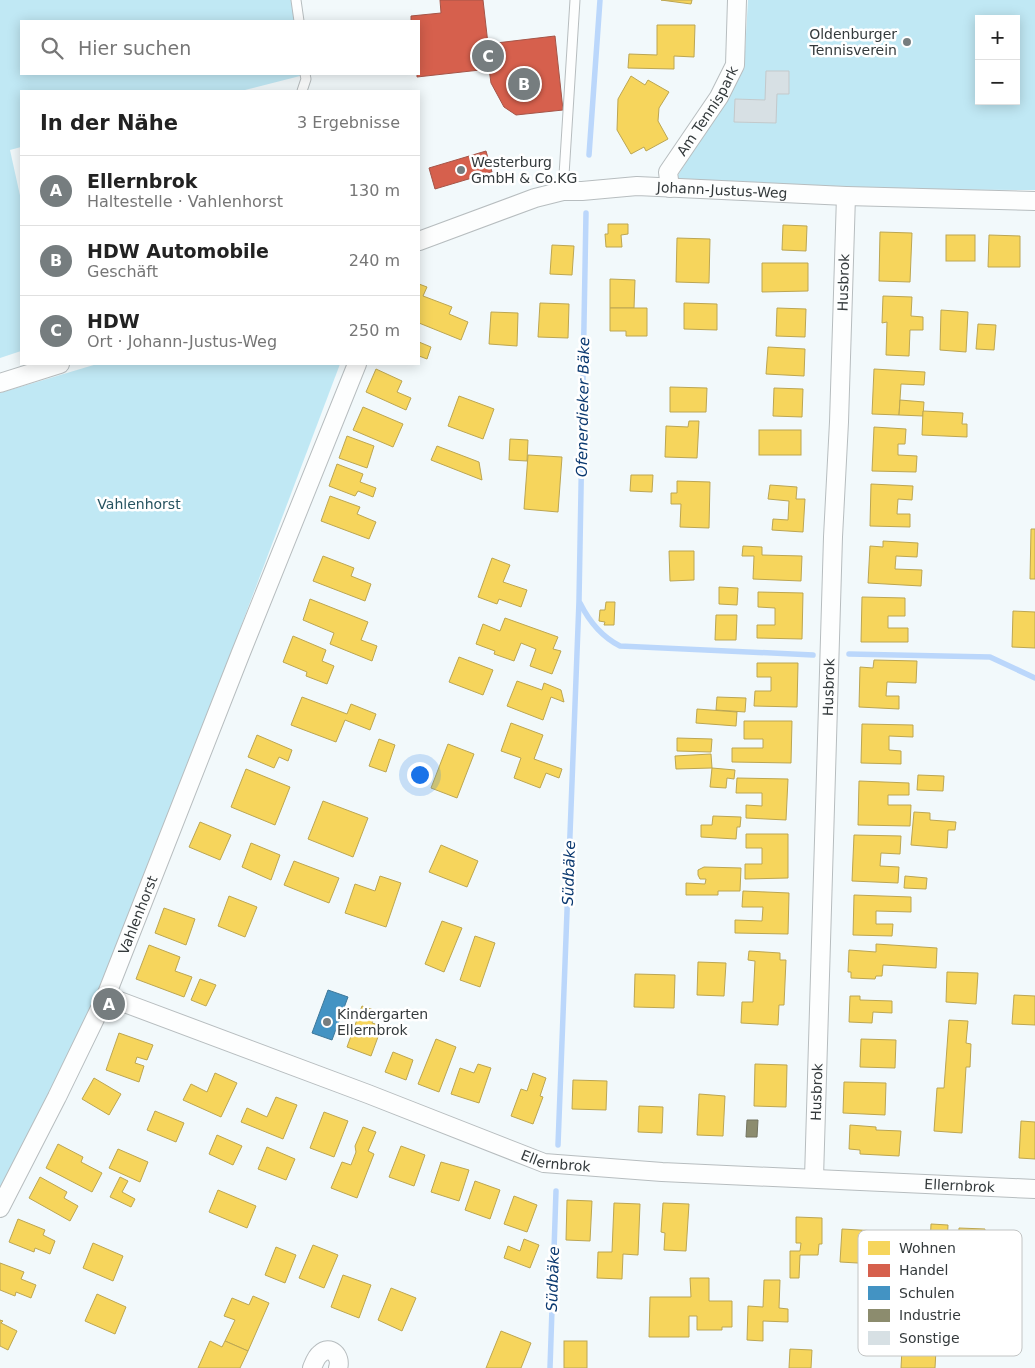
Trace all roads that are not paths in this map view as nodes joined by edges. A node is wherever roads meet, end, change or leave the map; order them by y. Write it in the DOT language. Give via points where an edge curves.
graph roads {
  1 [pos="296,0"];
  2 [pos="575,0"];
  3 [pos="737,0"];
  4 [pos="299,20"];
  5 [pos="305,75"];
  6 [pos="302,90"];
  7 [pos="670,188"];
  8 [pos="563,191"];
  9 [pos="846,196"];
  10 [pos="1035,201"];
  11 [pos="420,241"];
  12 [pos="57,365"];
  13 [pos="357,365"];
  14 [pos="0,384"];
  15 [pos="106,996"];
  16 [pos="814,1178"];
  17 [pos="1035,1189"];
  18 [pos="2,1201"];
  19 [pos="312,1368"];
  20 [pos="338,1368"];
  1 -- 4 [label="lane"];
  2 -- 8 [label="lane"];
  3 -- 7 [label="street, Am Tennispark" via="735,65 719,97 668,172"];
  5 -- 6 [label="lane"];
  7 -- 8 [label="street, Johann-Justus-Weg" via="637,186"];
  7 -- 9 [label="street, Johann-Justus-Weg"];
  8 -- 11 [label="street, Johann-Justus-Weg" via="535,198"];
  9 -- 10 [label="street, Johann-Justus-Weg"];
  9 -- 16 [label="street, Husbrok"];
  12 -- 14 [label="street"];
  13 -- 15 [label="street, Vahlenhorst"];
  15 -- 16 [label="street, Ellernbrok" via="544,1163"];
  15 -- 18 [label="street, Vahlenhorst"];
  16 -- 17 [label="street, Ellernbrok"];
  19 -- 20 [label="street" via="319,1354 325,1350 338,1356"];
}
